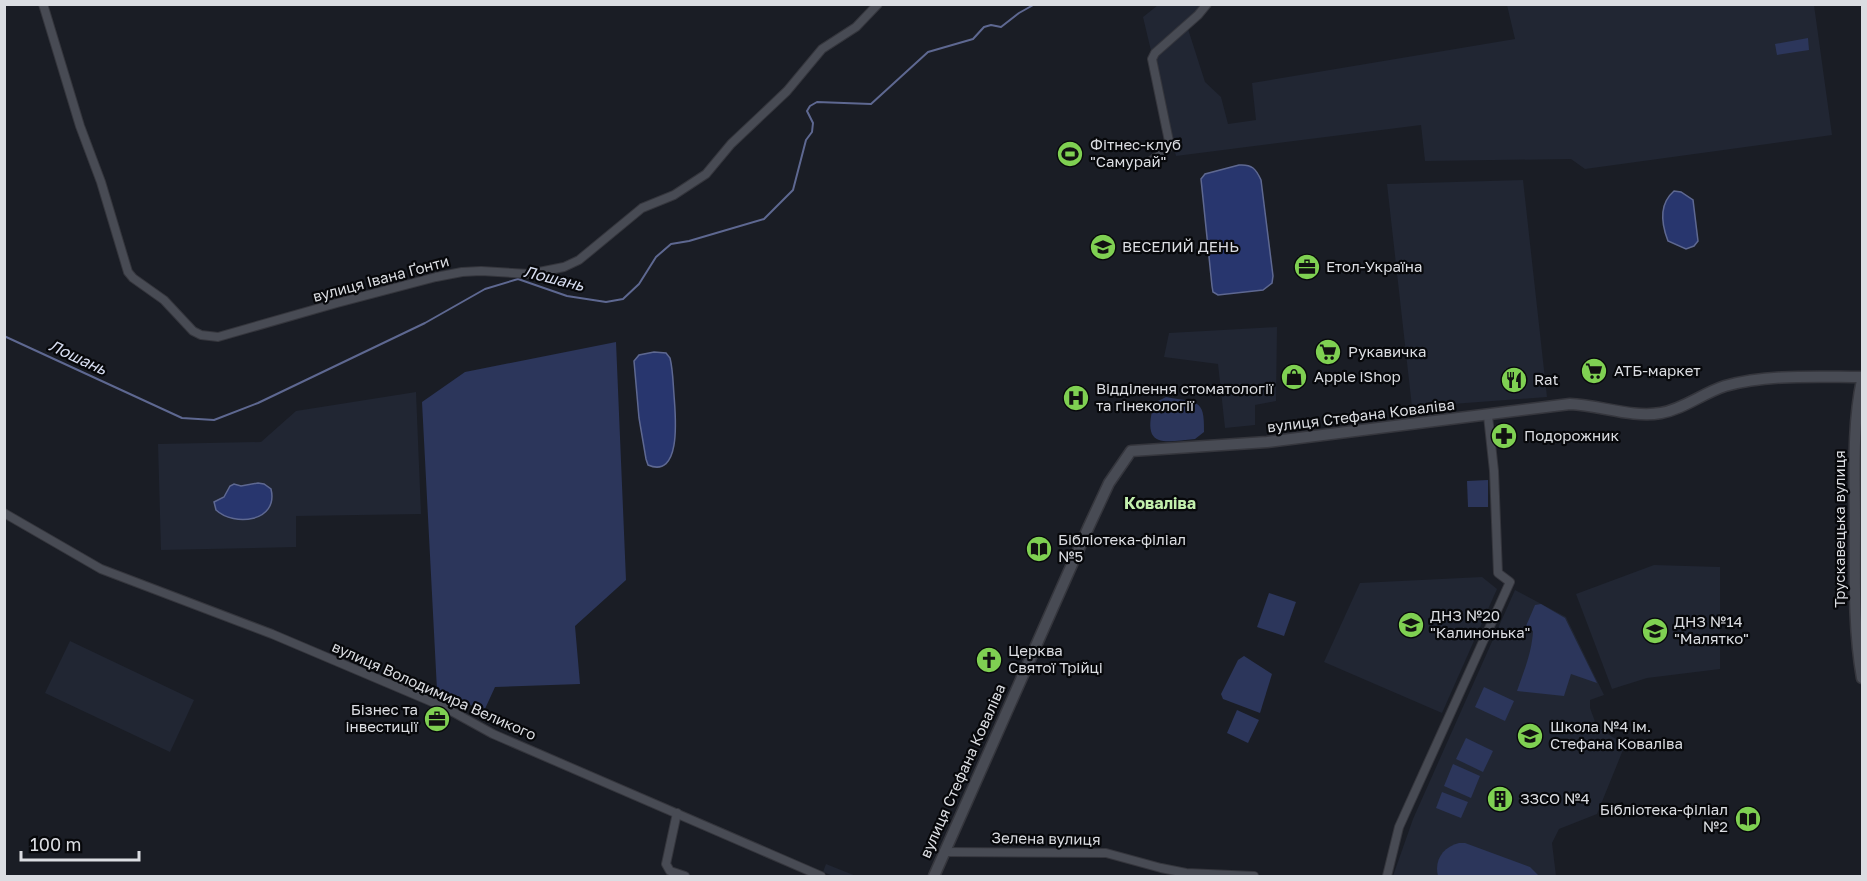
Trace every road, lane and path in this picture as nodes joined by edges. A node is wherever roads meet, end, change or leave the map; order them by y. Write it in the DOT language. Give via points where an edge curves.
graph roads {
  1 [pos="43,4"];
  2 [pos="878,4"];
  3 [pos="1207,4"];
  4 [pos="1150,162"];
  5 [pos="1863,378"];
  6 [pos="1488,416"];
  7 [pos="4,513"];
  8 [pos="1863,678"];
  9 [pos="677,813"];
  10 [pos="944,852"];
  11 [pos="685,876"];
  12 [pos="821,876"];
  13 [pos="934,876"];
  14 [pos="1254,876"];
  15 [pos="1387,876"];
  1 -- 2 [label="street, вулиця Івана Ґонти" via="128,272 164,300 193,331 218,337 462,272 529,274 579,260 642,208 674,195 706,174 822,49 856,27"];
  3 -- 4 [label="street" via="1152,60 1170,147"];
  5 -- 6 [label="street, вулиця Стефана Коваліва" via="1746,382 1661,413 1570,404"];
  5 -- 8 [label="street, Трускавецька вулиця" via="1855,449 1855,614"];
  6 -- 10 [label="street, вулиця Стефана Коваліва" via="1267,442 1131,451 1109,483 1094,515"];
  6 -- 15 [label="street" via="1498,573 1510,582 1399,827"];
  7 -- 9 [label="street, вулиця Володимира Великого" via="101,569 281,638 444,707 493,734"];
  9 -- 11 [label="street" via="666,864 670,871"];
  9 -- 12 [label="street, вулиця Володимира Великого"];
  10 -- 13 [label="street, вулиця Стефана Коваліва"];
  10 -- 14 [label="street, Зелена вулиця" via="1106,853 1186,873"];
}
